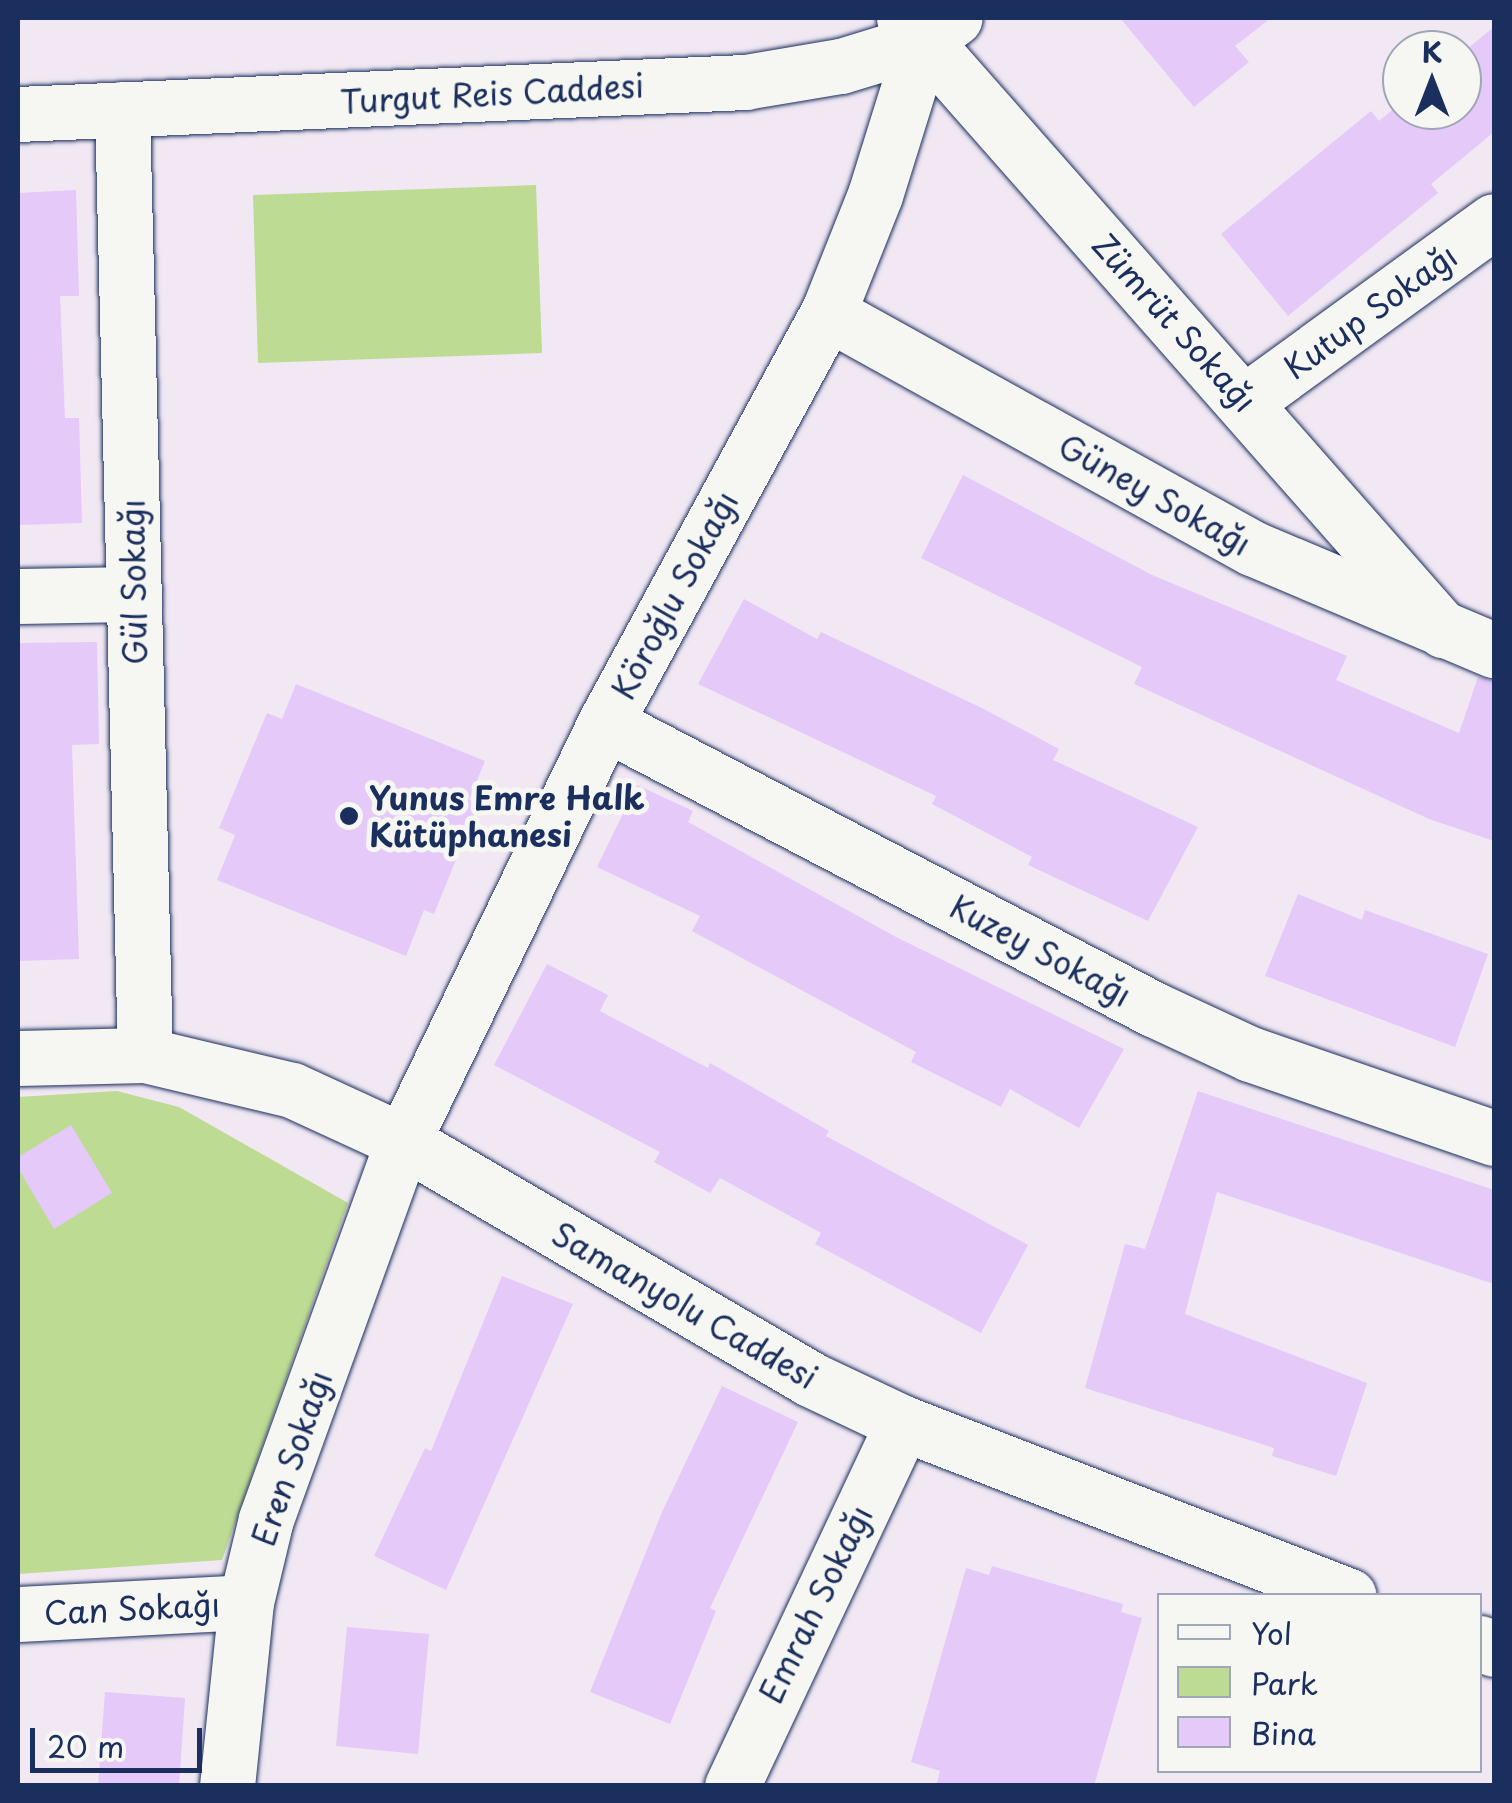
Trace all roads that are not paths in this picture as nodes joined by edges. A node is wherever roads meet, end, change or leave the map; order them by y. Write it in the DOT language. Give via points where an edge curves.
graph roads {
  1 [pos="927,25"];
  2 [pos="122,110"];
  3 [pos="18,114"];
  4 [pos="1494,221"];
  5 [pos="828,313"];
  6 [pos="1246,401"];
  7 [pos="133,594"];
  8 [pos="18,596"];
  9 [pos="1443,630"];
  10 [pos="1494,650"];
  11 [pos="606,723"];
  12 [pos="145,1055"];
  13 [pos="18,1058"];
  14 [pos="1494,1138"];
  15 [pos="403,1141"];
  16 [pos="902,1424"];
  17 [pos="1341,1593"];
  18 [pos="246,1602"];
  19 [pos="18,1614"];
  20 [pos="227,1786"];
  21 [pos="732,1786"];
  1 -- 2 [label="street, Turgut Reis Caddesi" via="841,66 745,82"];
  1 -- 5 [label="street, Köroğlu Sokağı" via="875,195"];
  1 -- 6 [label="street, Zümrüt Sokağı"];
  2 -- 3 [label="street, Turgut Reis Caddesi"];
  2 -- 7 [label="street, Gül Sokağı"];
  4 -- 6 [label="street, Kutup Sokağı"];
  5 -- 9 [label="street, Güney Sokağı" via="1252,548"];
  5 -- 11 [label="street, Köroğlu Sokağı"];
  6 -- 9 [label="street, Zümrüt Sokağı"];
  7 -- 8 [label="street"];
  7 -- 12 [label="street, Gül Sokağı"];
  9 -- 10 [label="street, Güney Sokağı"];
  11 -- 14 [label="street, Kuzey Sokağı" via="1153,1009 1250,1054"];
  11 -- 15 [label="street, Köroğlu Sokağı"];
  12 -- 13 [label="street, Samanyolu Caddesi"];
  12 -- 15 [label="street, Samanyolu Caddesi" via="292,1090"];
  15 -- 16 [label="street, Samanyolu Caddesi" via="810,1379"];
  15 -- 18 [label="street, Eren Sokağı" via="266,1520"];
  16 -- 17 [label="street, Samanyolu Caddesi"];
  16 -- 21 [label="street, Emrah Sokağı"];
  18 -- 19 [label="street, Can Sokağı"];
  18 -- 20 [label="street, Eren Sokağı"];
}
